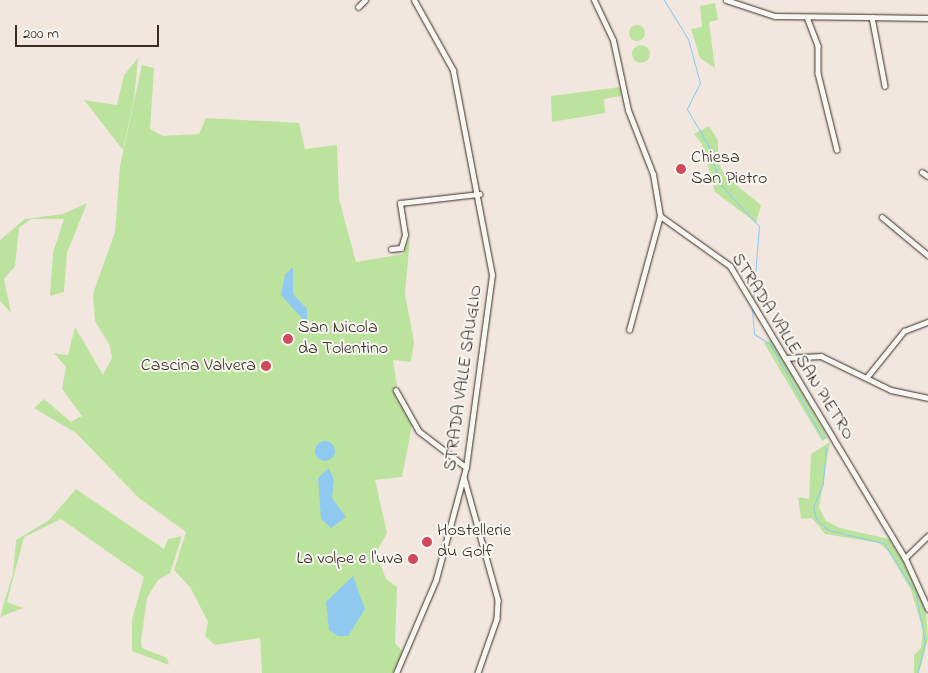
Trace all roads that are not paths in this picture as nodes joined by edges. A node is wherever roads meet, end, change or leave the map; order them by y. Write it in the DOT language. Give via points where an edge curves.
graph roads {
  1 [pos="365,0"];
  2 [pos="414,0"];
  3 [pos="594,0"];
  4 [pos="726,0"];
  5 [pos="358,7"];
  6 [pos="807,17"];
  7 [pos="872,17"];
  8 [pos="928,18"];
  9 [pos="885,86"];
  10 [pos="837,150"];
  11 [pos="922,172"];
  12 [pos="928,176"];
  13 [pos="479,194"];
  14 [pos="660,216"];
  15 [pos="882,217"];
  16 [pos="391,249"];
  17 [pos="928,255"];
  18 [pos="928,322"];
  19 [pos="629,330"];
  20 [pos="785,358"];
  21 [pos="867,377"];
  22 [pos="396,390"];
  23 [pos="928,398"];
  24 [pos="466,468"];
  25 [pos="464,477"];
  26 [pos="928,536"];
  27 [pos="905,558"];
  28 [pos="928,609"];
  29 [pos="396,673"];
  30 [pos="478,673"];
  1 -- 5 [label="street"];
  2 -- 13 [label="street, STRADA VALLE SAUGLIO" via="453,70"];
  3 -- 14 [label="street" via="613,40 628,110 653,174"];
  4 -- 6 [label="street" via="774,16"];
  6 -- 7 [label="street"];
  6 -- 10 [label="street" via="818,46 818,74"];
  7 -- 8 [label="street"];
  7 -- 9 [label="street"];
  11 -- 12 [label="street"];
  13 -- 16 [label="street" via="400,204 405,235 401,248"];
  13 -- 24 [label="street, STRADA VALLE SAUGLIO" via="492,275"];
  14 -- 19 [label="street"];
  14 -- 20 [label="street, STRADA VALLE SAN PIETRO" via="730,266"];
  15 -- 17 [label="street"];
  18 -- 21 [label="street" via="904,331"];
  20 -- 21 [label="street" via="821,356"];
  20 -- 27 [label="street, STRADA VALLE SAN PIETRO"];
  21 -- 23 [label="street" via="891,390"];
  22 -- 24 [label="street" via="419,431"];
  24 -- 25 [label="street, STRADA VALLE SAUGLIO"];
  25 -- 29 [label="street, STRADA VALLE SAUGLIO" via="436,579"];
  25 -- 30 [label="street" via="498,600 497,619"];
  26 -- 27 [label="street"];
  27 -- 28 [label="street, STRADA VALLE SAN PIETRO"];
}
